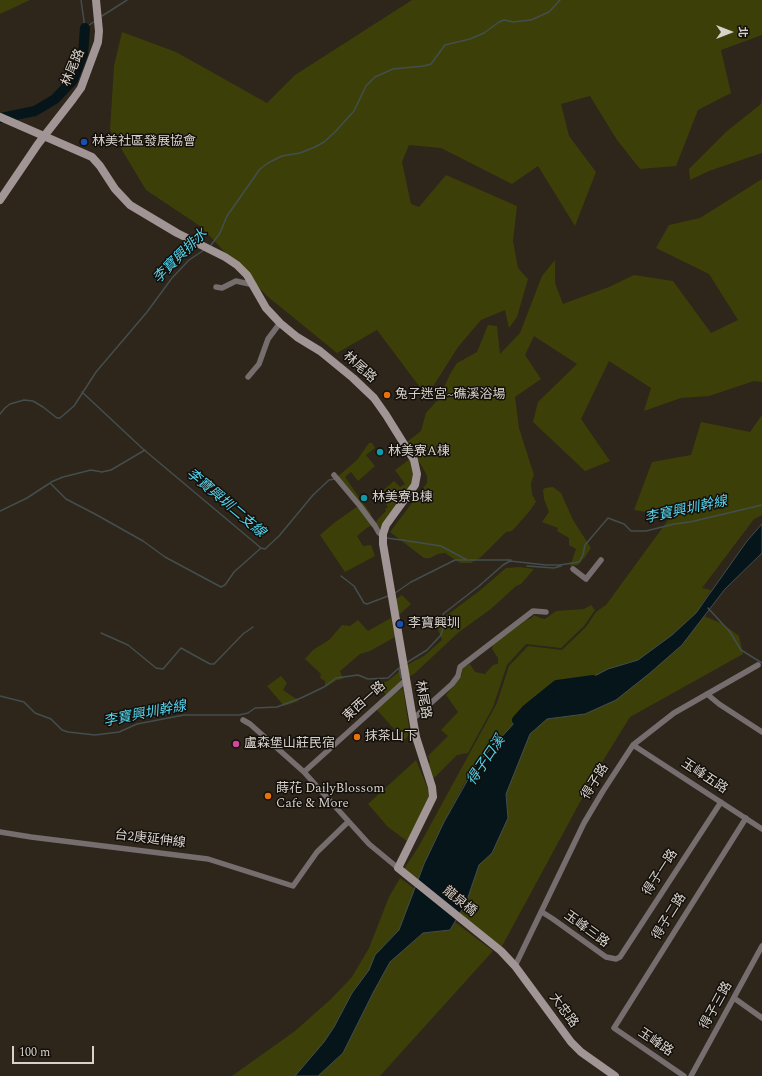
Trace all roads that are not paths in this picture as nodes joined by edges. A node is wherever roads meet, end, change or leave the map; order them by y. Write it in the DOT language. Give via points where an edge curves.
graph roads {
  1 [pos="96,0"];
  2 [pos="0,117"];
  3 [pos="44,135"];
  4 [pos="0,200"];
  5 [pos="254,285"];
  6 [pos="216,287"];
  7 [pos="280,323"];
  8 [pos="248,377"];
  9 [pos="334,475"];
  10 [pos="383,534"];
  11 [pos="601,560"];
  12 [pos="573,569"];
  13 [pos="546,612"];
  14 [pos="758,665"];
  15 [pos="406,680"];
  16 [pos="707,694"];
  17 [pos="413,719"];
  18 [pos="243,720"];
  19 [pos="762,732"];
  20 [pos="633,745"];
  21 [pos="304,772"];
  22 [pos="721,802"];
  23 [pos="746,818"];
  24 [pos="348,822"];
  25 [pos="762,829"];
  26 [pos="0,832"];
  27 [pos="401,870"];
  28 [pos="542,912"];
  29 [pos="762,946"];
  30 [pos="501,950"];
  31 [pos="620,957"];
  32 [pos="515,966"];
  33 [pos="734,998"];
  34 [pos="762,1018"];
  35 [pos="614,1028"];
  36 [pos="615,1076"];
  37 [pos="684,1076"];
  38 [pos="691,1076"];
  1 -- 3 [label="street, 林尾路" via="98,42 81,88"];
  2 -- 3 [label="street"];
  3 -- 4 [label="street, 林尾路"];
  3 -- 5 [label="street, 林尾路" via="92,157 130,205 225,257 237,265"];
  5 -- 6 [label="street" via="236,281 222,288"];
  5 -- 7 [label="street, 林尾路" via="266,308"];
  7 -- 8 [label="street" via="268,339 259,364"];
  7 -- 10 [label="street, 林尾路" via="320,351 374,398 414,460 417,474 415,485 386,525"];
  9 -- 10 [label="street"];
  10 -- 15 [label="street, 林尾路"];
  11 -- 12 [label="street" via="586,579"];
  13 -- 17 [label="street" via="533,611 460,667 458,676 452,684"];
  14 -- 16 [label="street, 得子路"];
  15 -- 17 [label="street, 林尾路"];
  15 -- 21 [label="street, 東西一路"];
  16 -- 19 [label="street"];
  16 -- 20 [label="street, 得子路" via="674,713"];
  17 -- 27 [label="street, 林尾路" via="433,797"];
  18 -- 21 [label="street"];
  20 -- 22 [label="street, 玉峰五路"];
  20 -- 28 [label="street, 得子路" via="584,823"];
  21 -- 24 [label="street"];
  22 -- 23 [label="street, 玉峰五路"];
  22 -- 31 [label="street, 得子一路"];
  23 -- 25 [label="street, 玉峰五路"];
  23 -- 35 [label="street, 得子二路"];
  24 -- 26 [label="street, 台2庚延伸線" via="317,852 293,886 208,859"];
  24 -- 27 [label="street" via="369,844"];
  27 -- 30 [label="street, 龍泉橋"];
  28 -- 31 [label="street, 玉峰三路" via="606,957"];
  28 -- 32 [label="street, 得子路"];
  29 -- 33 [label="street, 得子三路"];
  30 -- 32 [label="street, 大忠路"];
  32 -- 36 [label="street, 大忠路" via="571,1042"];
  33 -- 34 [label="street"];
  33 -- 38 [label="street, 得子三路"];
  35 -- 37 [label="street, 玉峰路"];
}
